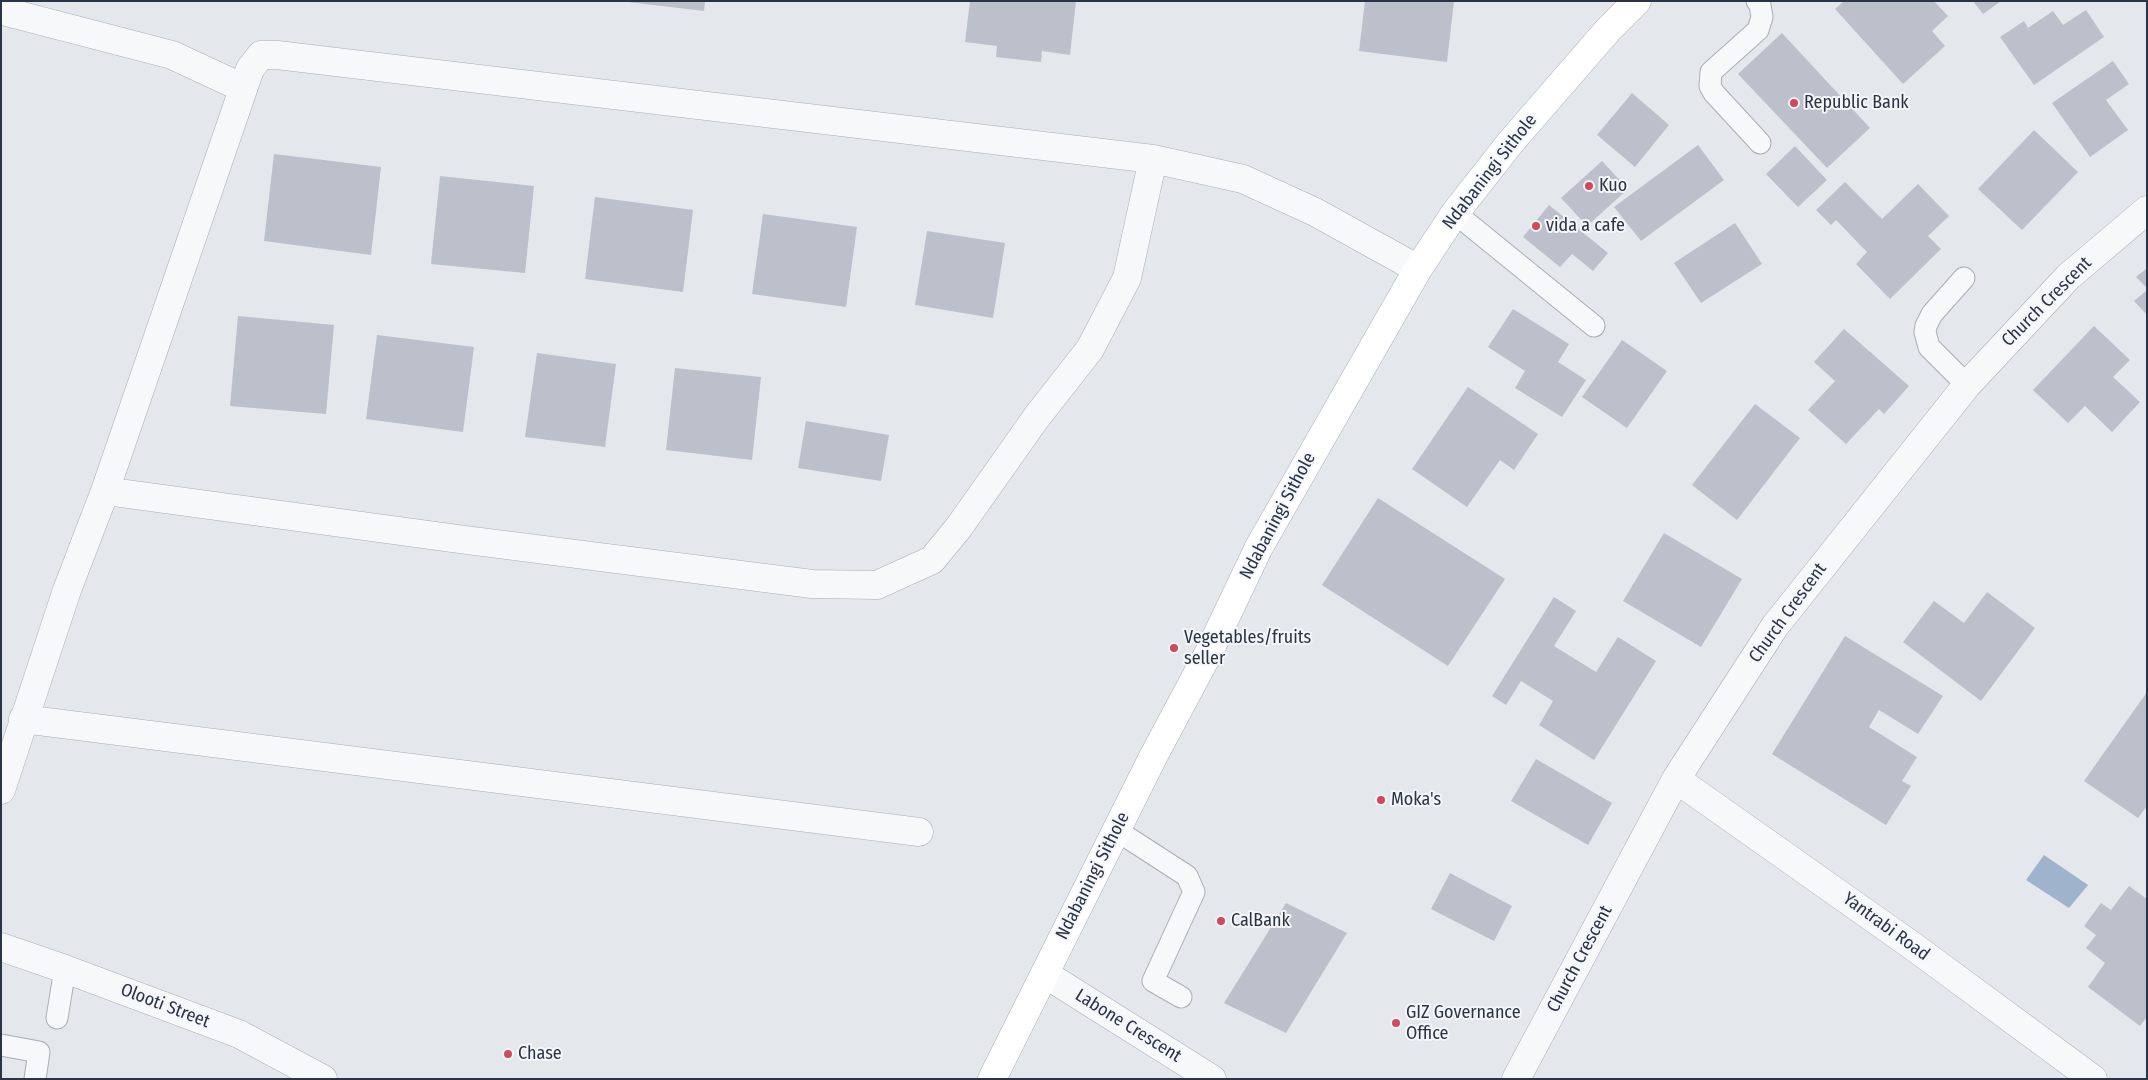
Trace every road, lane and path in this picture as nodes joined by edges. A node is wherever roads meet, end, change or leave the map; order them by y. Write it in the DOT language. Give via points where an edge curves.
graph roads {
  1 [pos="1637,1"];
  2 [pos="1756,1"];
  3 [pos="3,11"];
  4 [pos="243,88"];
  5 [pos="1760,143"];
  6 [pos="1153,159"];
  7 [pos="2147,210"];
  8 [pos="1455,213"];
  9 [pos="1418,269"];
  10 [pos="1964,278"];
  11 [pos="1594,326"];
  12 [pos="1966,385"];
  13 [pos="105,491"];
  14 [pos="23,719"];
  15 [pos="1676,779"];
  16 [pos="1,790"];
  17 [pos="1116,830"];
  18 [pos="919,832"];
  19 [pos="1,947"];
  20 [pos="66,969"];
  21 [pos="1045,974"];
  22 [pos="1181,997"];
  23 [pos="57,1018"];
  24 [pos="1,1045"];
  25 [pos="35,1079"];
  26 [pos="323,1079"];
  27 [pos="992,1079"];
  28 [pos="1212,1079"];
  29 [pos="1516,1079"];
  30 [pos="2094,1079"];
  1 -- 8 [label="street, Ndabaningi Sithole" via="1510,143"];
  2 -- 5 [label="lane" via="1762,17 1758,30 1712,72 1710,86"];
  3 -- 4 [label="street" via="172,55"];
  4 -- 6 [label="street" via="250,69 261,55 277,55"];
  4 -- 13 [label="street"];
  6 -- 9 [label="street" via="1243,179 1315,212"];
  6 -- 13 [label="street" via="1126,278 1090,349 932,560 877,585 812,584"];
  7 -- 12 [label="street, Church Crescent" via="2068,277"];
  8 -- 9 [label="street, Ndabaningi Sithole"];
  8 -- 11 [label="lane"];
  9 -- 17 [label="street, Ndabaningi Sithole" via="1259,547 1209,652"];
  10 -- 12 [label="lane" via="1932,314 1925,332 1929,347"];
  12 -- 15 [label="street, Church Crescent" via="1775,626"];
  13 -- 14 [label="street"];
  14 -- 16 [label="street"];
  14 -- 18 [label="street"];
  15 -- 29 [label="street, Church Crescent"];
  15 -- 30 [label="street, Yantrabi Road"];
  17 -- 21 [label="street, Ndabaningi Sithole"];
  17 -- 22 [label="lane" via="1187,876 1194,892 1152,981"];
  19 -- 20 [label="street, Olooti Street"];
  20 -- 23 [label="lane"];
  20 -- 26 [label="street, Olooti Street" via="239,1034"];
  21 -- 27 [label="street, Ndabaningi Sithole"];
  21 -- 28 [label="street, Labone Crescent"];
  24 -- 25 [label="lane" via="39,1052"];
}
